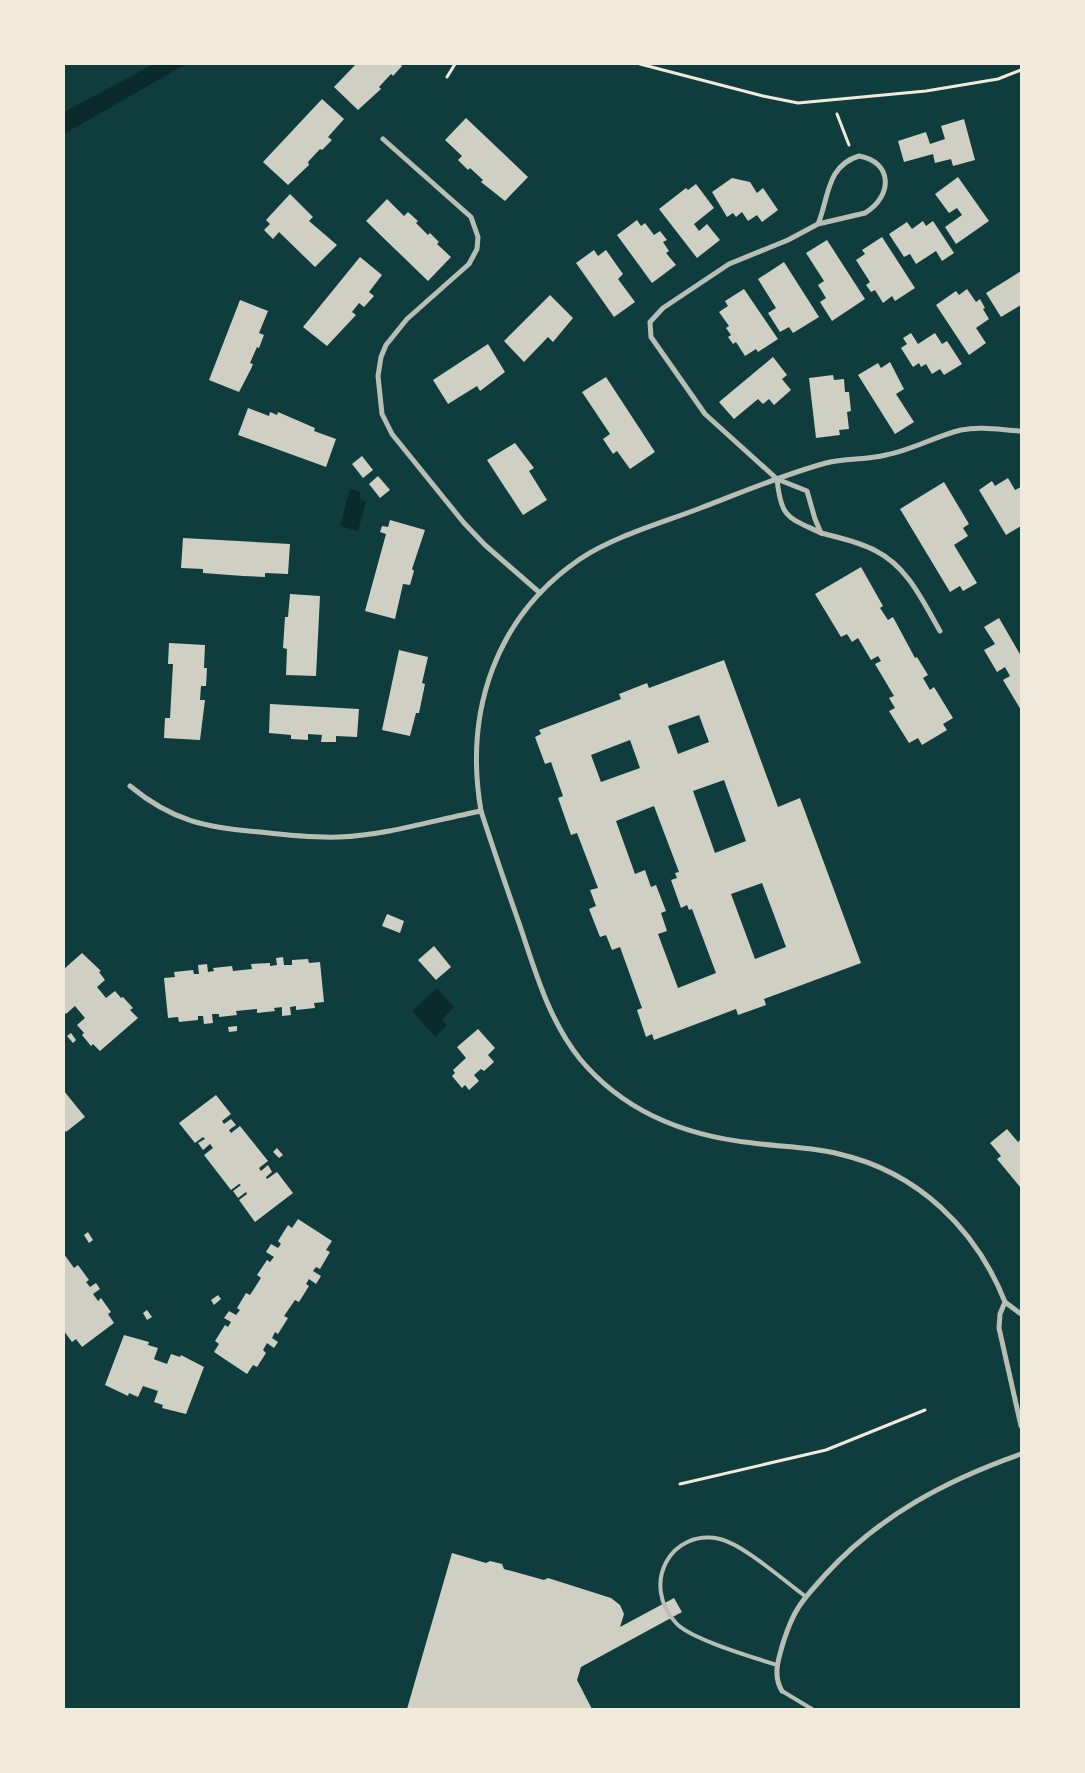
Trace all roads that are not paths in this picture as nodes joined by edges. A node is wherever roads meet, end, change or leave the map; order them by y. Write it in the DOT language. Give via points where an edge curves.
graph roads {
  1 [pos="383,139"];
  2 [pos="818,224"];
  3 [pos="1021,431"];
  4 [pos="777,479"];
  5 [pos="822,533"];
  6 [pos="540,593"];
  7 [pos="940,631"];
  8 [pos="130,786"];
  9 [pos="481,811"];
  10 [pos="1005,1302"];
  11 [pos="1021,1314"];
  12 [pos="1021,1426"];
  13 [pos="1021,1454"];
  14 [pos="805,1596"];
  15 [pos="777,1665"];
  16 [pos="782,1691"];
  17 [pos="812,1709"];
  1 -- 6 [label="street" via="471,216 478,237 477,249 469,264 407,319 386,345 378,376 382,414 392,434 464,523"];
  2 -- 2 [label="street" via="872,209 885,188 882,168 874,161 858,156 843,164 828,186"];
  2 -- 4 [label="street" via="729,264 663,308 649,327 654,342 705,414"];
  3 -- 4 [label="street" via="959,430 886,455 826,464"];
  4 -- 5 [label="street" via="807,491"];
  4 -- 5 [label="street" via="780,503 785,513"];
  4 -- 6 [label="street" via="609,544 581,559"];
  5 -- 7 [label="street" via="875,550 894,563 916,590"];
  6 -- 9 [label="street" via="518,620 503,646 483,698 475,748"];
  8 -- 9 [label="street" via="160,809 192,822 220,829 309,836 370,834"];
  9 -- 10 [label="street" via="547,1004 569,1042 596,1076 635,1106 672,1126 732,1141 837,1153 895,1175 926,1195 968,1234 989,1267"];
  10 -- 11 [label="street"];
  10 -- 12 [label="street" via="999,1328"];
  13 -- 14 [label="street" via="946,1485 892,1514 855,1545"];
  14 -- 15 [label="street" via="787,1632"];
  14 -- 15 [label="lane" via="739,1548 717,1539 700,1539 685,1544 672,1555 662,1571 660,1596 665,1609 682,1628"];
  15 -- 16 [label="street"];
  16 -- 17 [label="lane"];
}
